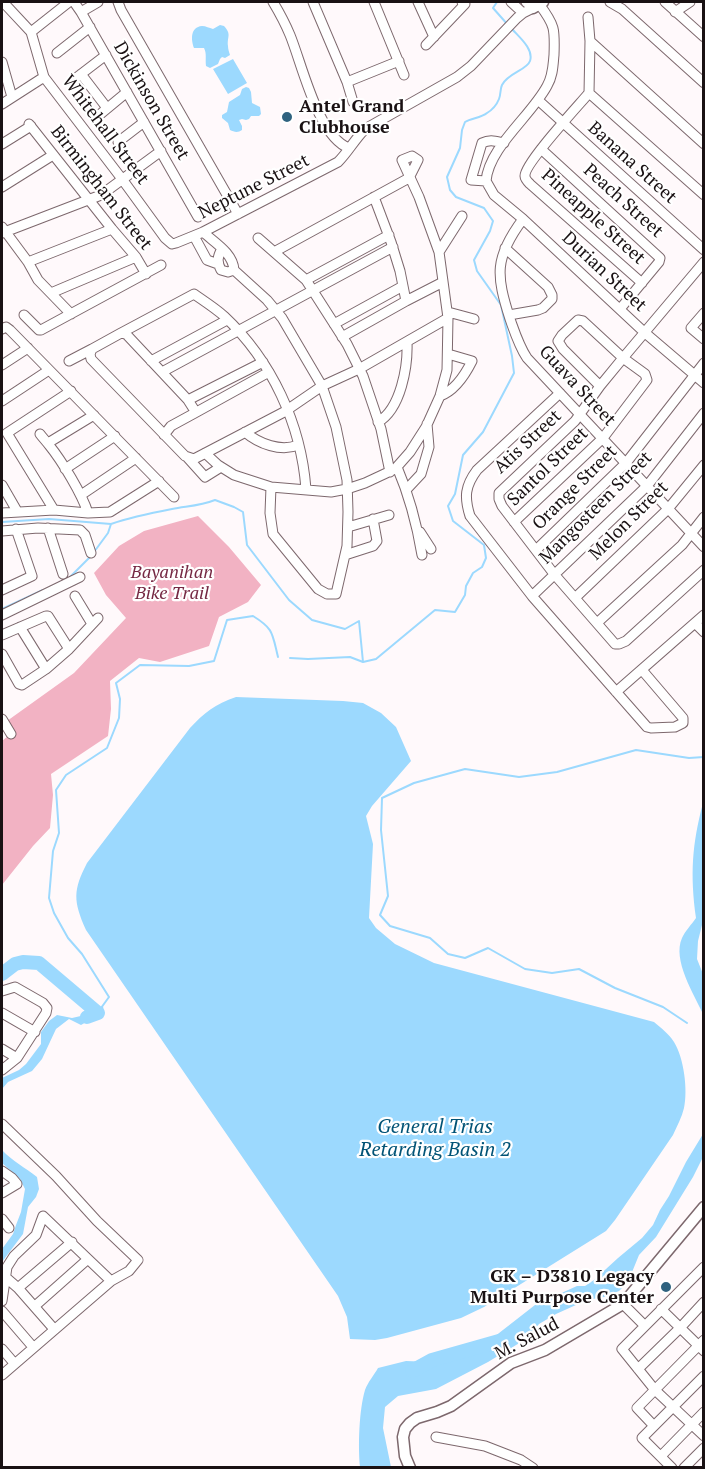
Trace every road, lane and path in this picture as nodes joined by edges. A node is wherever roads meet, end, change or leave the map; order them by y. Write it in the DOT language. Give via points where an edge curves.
graph roads {
  1 [pos="3,2"];
  2 [pos="69,2"];
  3 [pos="74,2"];
  4 [pos="98,2"];
  5 [pos="118,2"];
  6 [pos="273,2"];
  7 [pos="313,2"];
  8 [pos="374,2"];
  9 [pos="418,2"];
  10 [pos="511,2"];
  11 [pos="610,2"];
  12 [pos="665,2"];
  13 [pos="690,2"];
  14 [pos="463,3"];
  15 [pos="621,5"];
  16 [pos="530,8"];
  17 [pos="81,12"];
  18 [pos="675,12"];
  19 [pos="588,17"];
  20 [pos="90,27"];
  21 [pos="31,32"];
  22 [pos="434,37"];
  23 [pos="704,37"];
  24 [pos="590,41"];
  25 [pos="426,45"];
  26 [pos="57,53"];
  27 [pos="106,55"];
  28 [pos="399,61"];
  29 [pos="2,62"];
  30 [pos="81,74"];
  31 [pos="404,75"];
  32 [pos="44,77"];
  33 [pos="72,81"];
  34 [pos="347,82"];
  35 [pos="704,83"];
  36 [pos="127,93"];
  37 [pos="589,93"];
  38 [pos="12,97"];
  39 [pos="538,100"];
  40 [pos="353,102"];
  41 [pos="2,104"];
  42 [pos="107,108"];
  43 [pos="98,116"];
  44 [pos="144,122"];
  45 [pos="563,123"];
  46 [pos="118,142"];
  47 [pos="504,143"];
  48 [pos="2,144"];
  49 [pos="704,144"];
  50 [pos="349,148"];
  51 [pos="541,149"];
  52 [pos="161,151"];
  53 [pos="53,155"];
  54 [pos="122,179"];
  55 [pos="486,181"];
  56 [pos="2,187"];
  57 [pos="704,195"];
  58 [pos="374,197"];
  59 [pos="90,200"];
  60 [pos="238,214"];
  61 [pos="462,216"];
  62 [pos="198,217"];
  63 [pos="523,219"];
  64 [pos="431,228"];
  65 [pos="112,229"];
  66 [pos="3,231"];
  67 [pos="203,232"];
  68 [pos="452,232"];
  69 [pos="389,235"];
  70 [pos="194,236"];
  71 [pos="258,238"];
  72 [pos="172,244"];
  73 [pos="393,247"];
  74 [pos="505,248"];
  75 [pos="222,249"];
  76 [pos="704,250"];
  77 [pos="274,252"];
  78 [pos="439,252"];
  79 [pos="136,257"];
  80 [pos="28,262"];
  81 [pos="704,262"];
  82 [pos="218,264"];
  83 [pos="161,265"];
  84 [pos="234,270"];
  85 [pos="146,273"];
  86 [pos="306,280"];
  87 [pos="443,282"];
  88 [pos="642,283"];
  89 [pos="403,286"];
  90 [pos="313,291"];
  91 [pos="51,293"];
  92 [pos="406,301"];
  93 [pos="620,309"];
  94 [pos="275,310"];
  95 [pos="704,313"];
  96 [pos="71,314"];
  97 [pos="24,315"];
  98 [pos="448,315"];
  99 [pos="509,315"];
  100 [pos="474,319"];
  101 [pos="227,320"];
  102 [pos="334,324"];
  103 [pos="2,329"];
  104 [pos="238,330"];
  105 [pos="644,332"];
  106 [pos="121,333"];
  107 [pos="342,337"];
  108 [pos="704,339"];
  109 [pos="407,342"];
  110 [pos="28,348"];
  111 [pos="92,349"];
  112 [pos="448,354"];
  113 [pos="623,358"];
  114 [pos="69,361"];
  115 [pos="151,361"];
  116 [pos="263,362"];
  117 [pos="704,363"];
  118 [pos="2,365"];
  119 [pos="359,369"];
  120 [pos="50,370"];
  121 [pos="162,372"];
  122 [pos="269,372"];
  123 [pos="694,374"];
  124 [pos="704,383"];
  125 [pos="322,386"];
  126 [pos="600,386"];
  127 [pos="71,392"];
  128 [pos="560,393"];
  129 [pos="440,396"];
  130 [pos="188,399"];
  131 [pos="2,401"];
  132 [pos="288,410"];
  133 [pos="704,413"];
  134 [pos="193,414"];
  135 [pos="579,414"];
  136 [pos="94,415"];
  137 [pos="378,422"];
  138 [pos="427,424"];
  139 [pos="245,432"];
  140 [pos="40,434"];
  141 [pos="164,435"];
  142 [pos="115,436"];
  143 [pos="603,438"];
  144 [pos="48,443"];
  145 [pos="298,445"];
  146 [pos="205,453"];
  147 [pos="187,457"];
  148 [pos="136,458"];
  149 [pos="626,463"];
  150 [pos="704,465"];
  151 [pos="221,467"];
  152 [pos="65,469"];
  153 [pos="393,469"];
  154 [pos="159,481"];
  155 [pos="2,485"];
  156 [pos="647,486"];
  157 [pos="271,487"];
  158 [pos="306,489"];
  159 [pos="347,489"];
  160 [pos="406,490"];
  161 [pos="81,495"];
  162 [pos="174,496"];
  163 [pos="668,509"];
  164 [pos="54,510"];
  165 [pos="17,511"];
  166 [pos="2,513"];
  167 [pos="88,513"];
  168 [pos="389,515"];
  169 [pos="704,517"];
  170 [pos="373,519"];
  171 [pos="514,522"];
  172 [pos="348,527"];
  173 [pos="48,528"];
  174 [pos="417,528"];
  175 [pos="16,530"];
  176 [pos="2,531"];
  177 [pos="691,533"];
  178 [pos="704,547"];
  179 [pos="431,549"];
  180 [pos="536,550"];
  181 [pos="91,553"];
  182 [pos="345,555"];
  183 [pos="422,555"];
  184 [pos="704,570"];
  185 [pos="63,574"];
  186 [pos="554,574"];
  187 [pos="80,577"];
  188 [pos="2,587"];
  189 [pos="75,596"];
  190 [pos="531,596"];
  191 [pos="574,598"];
  192 [pos="2,615"];
  193 [pos="704,615"];
  194 [pos="597,623"];
  195 [pos="695,623"];
  196 [pos="20,627"];
  197 [pos="704,632"];
  198 [pos="2,635"];
  199 [pos="69,649"];
  200 [pos="2,654"];
  201 [pos="4,665"];
  202 [pos="46,669"];
  203 [pos="642,670"];
  204 [pos="616,692"];
  205 [pos="2,719"];
  206 [pos="7,733"];
  207 [pos="2,992"];
  208 [pos="2,1013"];
  209 [pos="35,1032"];
  210 [pos="2,1048"];
  211 [pos="17,1058"];
  212 [pos="2,1070"];
  213 [pos="2,1125"];
  214 [pos="2,1171"];
  215 [pos="2,1193"];
  216 [pos="704,1207"];
  217 [pos="2,1219"];
  218 [pos="9,1228"];
  219 [pos="72,1242"];
  220 [pos="88,1259"];
  221 [pos="702,1271"];
  222 [pos="3,1275"];
  223 [pos="111,1281"];
  224 [pos="18,1287"];
  225 [pos="2,1301"];
  226 [pos="704,1302"];
  227 [pos="622,1304"];
  228 [pos="35,1306"];
  229 [pos="661,1309"];
  230 [pos="2,1311"];
  231 [pos="645,1326"];
  232 [pos="680,1328"];
  233 [pos="54,1329"];
  234 [pos="702,1346"];
  235 [pos="33,1347"];
  236 [pos="2,1350"];
  237 [pos="14,1363"];
  238 [pos="638,1368"];
  239 [pos="2,1375"];
  240 [pos="704,1377"];
  241 [pos="656,1390"];
  242 [pos="673,1407"];
  243 [pos="704,1412"];
  244 [pos="692,1425"];
  245 [pos="654,1426"];
  246 [pos="704,1436"];
  247 [pos="436,1437"];
  248 [pos="704,1448"];
  249 [pos="661,1456"];
  250 [pos="410,1467"];
  251 [pos="533,1467"];
  252 [pos="672,1467"];
  253 [pos="684,1467"];
  1 -- 21 [label="street, Whitehall Street"];
  2 -- 21 [label="street"];
  3 -- 17 [label="street, Dickinson Street"];
  4 -- 17 [label="street"];
  5 -- 60 [label="street"];
  6 -- 50 [label="street" via="290,34 312,97 337,141"];
  7 -- 34 [label="street"];
  8 -- 28 [label="street"];
  9 -- 22 [label="street"];
  10 -- 16 [label="street"];
  11 -- 15 [label="street"];
  12 -- 18 [label="street"];
  13 -- 18 [label="street"];
  14 -- 22 [label="street"];
  15 -- 35 [label="street"];
  16 -- 39 [label="street" via="548,15 555,36 551,78"];
  16 -- 50 [label="street, Neptune Street" via="457,77 365,129"];
  17 -- 20 [label="street, Dickinson Street"];
  18 -- 23 [label="street"];
  19 -- 24 [label="street"];
  20 -- 26 [label="street"];
  20 -- 27 [label="street, Dickinson Street"];
  21 -- 32 [label="street, Whitehall Street"];
  22 -- 25 [label="street"];
  24 -- 37 [label="street"];
  24 -- 49 [label="street"];
  27 -- 30 [label="street"];
  27 -- 36 [label="street, Dickinson Street"];
  28 -- 31 [label="street"];
  28 -- 34 [label="street"];
  29 -- 38 [label="street"];
  30 -- 33 [label="street"];
  30 -- 42 [label="street"];
  32 -- 38 [label="street"];
  32 -- 54 [label="street, Whitehall Street"];
  34 -- 40 [label="street"];
  36 -- 42 [label="street"];
  36 -- 44 [label="street, Dickinson Street"];
  37 -- 45 [label="street, Pineapple Street"];
  37 -- 57 [label="street"];
  38 -- 41 [label="street"];
  39 -- 45 [label="street, Banana Street"];
  39 -- 47 [label="street"];
  42 -- 43 [label="street"];
  44 -- 46 [label="street"];
  44 -- 52 [label="street, Dickinson Street"];
  45 -- 51 [label="street, Pineapple Street"];
  45 -- 76 [label="street, Banana Street"];
  47 -- 55 [label="street" via="488,168"];
  47 -- 55 [label="street, Durian Street" via="482,143 471,180"];
  48 -- 53 [label="street, Birmingham Street" via="30,125"];
  50 -- 60 [label="street, Neptune Street" via="338,162"];
  51 -- 88 [label="street, Pineapple Street" via="526,169 530,184"];
  51 -- 88 [label="street, Peach Street" via="658,254 659,262"];
  52 -- 54 [label="street"];
  52 -- 62 [label="street, Dickinson Street"];
  53 -- 56 [label="street"];
  53 -- 59 [label="street, Birmingham Street"];
  54 -- 59 [label="street"];
  54 -- 72 [label="street, Whitehall Street"];
  55 -- 63 [label="street, Durian Street" via="494,195"];
  58 -- 64 [label="street" via="409,178"];
  58 -- 69 [label="street"];
  58 -- 77 [label="street"];
  59 -- 65 [label="street, Birmingham Street"];
  59 -- 66 [label="street"];
  60 -- 67 [label="street, Neptune Street"];
  61 -- 68 [label="street"];
  63 -- 74 [label="street, Guava Street"];
  63 -- 93 [label="street, Durian Street"];
  64 -- 68 [label="street"];
  64 -- 78 [label="street"];
  65 -- 79 [label="street, Birmingham Street"];
  65 -- 80 [label="street"];
  66 -- 80 [label="street"];
  67 -- 70 [label="street, Neptune Street"];
  67 -- 75 [label="street"];
  68 -- 78 [label="street"];
  69 -- 73 [label="street"];
  69 -- 86 [label="street"];
  70 -- 72 [label="street, Neptune Street"];
  70 -- 82 [label="street" via="207,260"];
  71 -- 77 [label="street"];
  73 -- 89 [label="street"];
  73 -- 90 [label="street"];
  74 -- 99 [label="street, Guava Street" via="499,277"];
  74 -- 99 [label="street" via="552,295 543,308"];
  75 -- 82 [label="street" via="217,256"];
  75 -- 84 [label="street" via="234,263"];
  77 -- 86 [label="street"];
  78 -- 87 [label="street"];
  79 -- 85 [label="street, Birmingham Street"];
  79 -- 91 [label="street"];
  80 -- 91 [label="street"];
  81 -- 105 [label="street, Atis Street"];
  82 -- 84 [label="street" via="221,270"];
  83 -- 85 [label="street"];
  84 -- 94 [label="street"];
  85 -- 96 [label="street"];
  86 -- 90 [label="street"];
  87 -- 92 [label="street"];
  87 -- 98 [label="street"];
  88 -- 93 [label="street, Peach Street"];
  89 -- 92 [label="street"];
  89 -- 102 [label="street"];
  90 -- 94 [label="street"];
  90 -- 102 [label="street"];
  91 -- 96 [label="street"];
  92 -- 107 [label="street"];
  93 -- 105 [label="street, Durian Street"];
  94 -- 104 [label="street"];
  94 -- 125 [label="street"];
  95 -- 108 [label="street" via="691,328"];
  96 -- 97 [label="street" via="41,330"];
  98 -- 100 [label="street"];
  98 -- 109 [label="street"];
  98 -- 112 [label="street"];
  99 -- 128 [label="street, Guava Street" via="527,358"];
  101 -- 104 [label="street"];
  101 -- 106 [label="street" via="194,294"];
  101 -- 115 [label="street"];
  102 -- 107 [label="street"];
  103 -- 110 [label="street" via="6,327"];
  104 -- 116 [label="street"];
  104 -- 121 [label="street"];
  105 -- 113 [label="street, Atis Street"];
  105 -- 123 [label="street, Durian Street"];
  106 -- 111 [label="street"];
  106 -- 115 [label="street"];
  107 -- 119 [label="street"];
  109 -- 119 [label="street"];
  109 -- 137 [label="street" via="403,381 393,405"];
  110 -- 118 [label="street"];
  110 -- 120 [label="street"];
  111 -- 114 [label="street"];
  111 -- 141 [label="street" via="91,359"];
  112 -- 129 [label="street"];
  112 -- 129 [label="street" via="472,361 448,393"];
  113 -- 126 [label="street, Atis Street"];
  113 -- 126 [label="street" via="581,320 559,338 563,349"];
  113 -- 143 [label="street, Santol Street" via="647,377"];
  115 -- 121 [label="street"];
  116 -- 122 [label="street"];
  116 -- 130 [label="street"];
  117 -- 123 [label="street, Orange Street"];
  119 -- 125 [label="street"];
  119 -- 137 [label="street"];
  120 -- 127 [label="street"];
  120 -- 131 [label="street"];
  121 -- 130 [label="street"];
  122 -- 132 [label="street"];
  122 -- 134 [label="street"];
  123 -- 124 [label="street, Durian Street"];
  123 -- 149 [label="street, Orange Street"];
  125 -- 132 [label="street"];
  125 -- 159 [label="street" via="336,427"];
  126 -- 135 [label="street, Atis Street"];
  127 -- 136 [label="street"];
  127 -- 164 [label="street" via="6,433"];
  128 -- 135 [label="street, Guava Street"];
  128 -- 190 [label="street" via="477,470 466,493 470,516"];
  129 -- 138 [label="street"];
  130 -- 134 [label="street"];
  132 -- 139 [label="street"];
  132 -- 145 [label="street"];
  133 -- 156 [label="street, Mangosteen Street"];
  134 -- 141 [label="street" via="171,426"];
  135 -- 143 [label="street, Guava Street"];
  135 -- 171 [label="street, Atis Street" via="498,493"];
  136 -- 142 [label="street"];
  136 -- 144 [label="street"];
  137 -- 153 [label="street"];
  138 -- 153 [label="street" via="410,452"];
  138 -- 160 [label="street" via="429,447 421,474"];
  139 -- 145 [label="street" via="252,439 278,447"];
  139 -- 146 [label="street"];
  140 -- 144 [label="street"];
  141 -- 147 [label="street"];
  142 -- 148 [label="street"];
  142 -- 152 [label="street"];
  143 -- 149 [label="street, Guava Street"];
  143 -- 171 [label="street, Santol Street"];
  144 -- 152 [label="street"];
  145 -- 158 [label="street"];
  146 -- 147 [label="street" via="194,459"];
  146 -- 151 [label="street"];
  147 -- 151 [label="street" via="206,477"];
  148 -- 154 [label="street"];
  148 -- 161 [label="street"];
  149 -- 156 [label="street, Guava Street"];
  149 -- 180 [label="street, Orange Street"];
  150 -- 163 [label="street, Melon Street"];
  151 -- 157 [label="street"];
  152 -- 161 [label="street"];
  153 -- 159 [label="street"];
  153 -- 160 [label="street"];
  154 -- 162 [label="street"];
  154 -- 167 [label="street" via="116,510"];
  155 -- 165 [label="street"];
  156 -- 163 [label="street, Guava Street"];
  156 -- 186 [label="street, Mangosteen Street"];
  157 -- 158 [label="street"];
  157 -- 182 [label="street" via="273,534 318,589 336,594"];
  158 -- 159 [label="street"];
  159 -- 172 [label="street"];
  160 -- 174 [label="street"];
  161 -- 167 [label="street"];
  163 -- 177 [label="street, Guava Street"];
  163 -- 191 [label="street, Melon Street"];
  164 -- 165 [label="street"];
  164 -- 167 [label="street"];
  165 -- 166 [label="street"];
  168 -- 170 [label="street"];
  169 -- 177 [label="street"];
  170 -- 172 [label="street"];
  170 -- 182 [label="street" via="377,541"];
  171 -- 180 [label="street, Atis Street"];
  172 -- 182 [label="street"];
  173 -- 175 [label="street"];
  173 -- 181 [label="street" via="82,531"];
  173 -- 185 [label="street"];
  174 -- 179 [label="street"];
  174 -- 183 [label="street"];
  175 -- 176 [label="street"];
  175 -- 188 [label="street" via="32,576"];
  177 -- 178 [label="street, Guava Street"];
  177 -- 194 [label="street"];
  180 -- 186 [label="street, Atis Street"];
  184 -- 194 [label="street, Atis Street" via="619,644"];
  186 -- 190 [label="street, Mangosteen Street"];
  186 -- 191 [label="street, Atis Street"];
  187 -- 192 [label="street"];
  189 -- 199 [label="street" via="95,621"];
  190 -- 204 [label="street"];
  191 -- 194 [label="street, Atis Street"];
  193 -- 195 [label="street"];
  195 -- 197 [label="street"];
  195 -- 203 [label="street"];
  196 -- 198 [label="street"];
  196 -- 199 [label="street" via="46,616"];
  196 -- 202 [label="street"];
  199 -- 202 [label="street"];
  200 -- 201 [label="street"];
  201 -- 202 [label="street" via="22,685"];
  203 -- 204 [label="street"];
  203 -- 204 [label="street" via="683,718 683,723 675,727 647,727"];
  205 -- 206 [label="street"];
  207 -- 209 [label="street" via="15,987 43,1003 46,1013"];
  208 -- 209 [label="street"];
  209 -- 211 [label="street"];
  210 -- 211 [label="street"];
  211 -- 212 [label="street"];
  213 -- 223 [label="street" via="138,1260 129,1271"];
  214 -- 215 [label="street" via="17,1185"];
  216 -- 227 [label="street, M. Salud"];
  217 -- 218 [label="street"];
  219 -- 220 [label="street"];
  219 -- 222 [label="street" via="43,1216 36,1235 9,1262"];
  219 -- 224 [label="street"];
  220 -- 223 [label="street"];
  220 -- 228 [label="street"];
  221 -- 229 [label="street"];
  222 -- 224 [label="street"];
  222 -- 225 [label="street"];
  223 -- 233 [label="street"];
  224 -- 228 [label="street"];
  226 -- 232 [label="street"];
  227 -- 231 [label="street"];
  227 -- 250 [label="street, M. Salud" via="545,1350 511,1363 451,1406 410,1423 403,1437"];
  228 -- 233 [label="street"];
  229 -- 231 [label="street"];
  229 -- 232 [label="street"];
  230 -- 235 [label="street"];
  231 -- 238 [label="street" via="622,1349"];
  232 -- 234 [label="street"];
  232 -- 238 [label="street"];
  233 -- 235 [label="street"];
  234 -- 241 [label="street"];
  235 -- 237 [label="street"];
  236 -- 237 [label="street"];
  237 -- 239 [label="street"];
  238 -- 241 [label="street"];
  240 -- 242 [label="street"];
  241 -- 242 [label="street"];
  241 -- 245 [label="street" via="637,1408"];
  242 -- 244 [label="street"];
  242 -- 245 [label="street"];
  243 -- 244 [label="street"];
  244 -- 246 [label="street"];
  244 -- 249 [label="street"];
  245 -- 249 [label="street" via="642,1438"];
  247 -- 251 [label="street" via="485,1446"];
  248 -- 253 [label="street"];
  249 -- 252 [label="street"];
}
